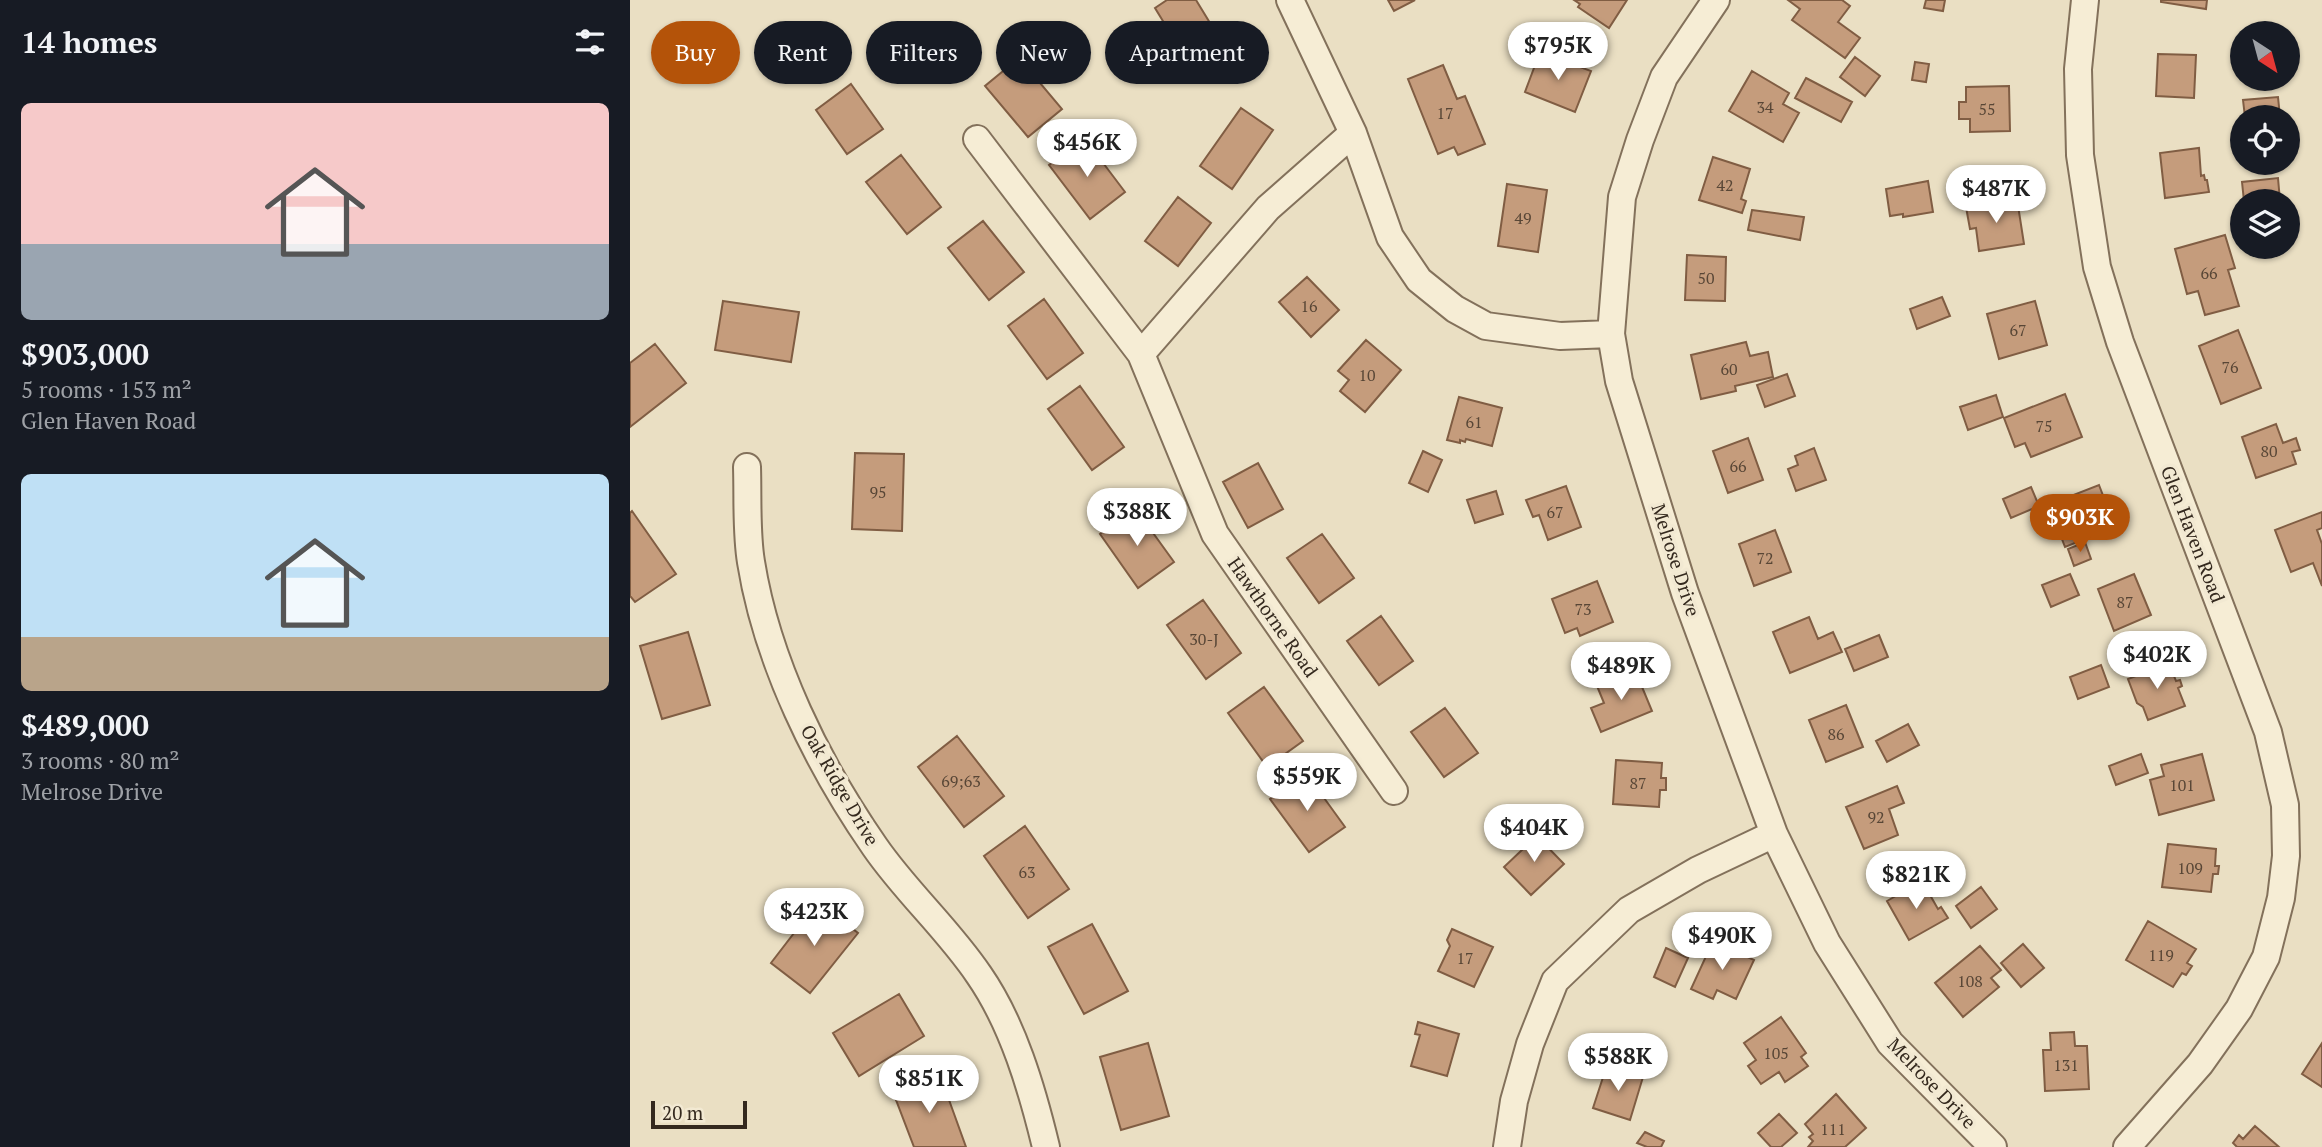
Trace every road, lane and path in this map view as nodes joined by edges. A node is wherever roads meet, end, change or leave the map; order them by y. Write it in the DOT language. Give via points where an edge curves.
graph roads {
  1 [pos="1290,0"];
  2 [pos="1716,0"];
  3 [pos="2085,0"];
  4 [pos="1353,133"];
  5 [pos="977,139"];
  6 [pos="1611,334"];
  7 [pos="1141,354"];
  8 [pos="747,467"];
  9 [pos="1394,791"];
  10 [pos="1774,835"];
  11 [pos="1046,1147"];
  12 [pos="1507,1147"];
  13 [pos="1993,1147"];
  14 [pos="2127,1147"];
  1 -- 4 [label="street"];
  2 -- 6 [label="street, Melrose Drive" via="1664,77 1629,174 1622,197"];
  3 -- 14 [label="street, Glen Haven Road" via="2078,69 2080,155 2097,267 2120,342 2268,732 2285,805 2281,898 2266,957 2239,1009 2200,1064"];
  4 -- 6 [label="street" via="1390,237 1419,280 1455,309 1486,326 1560,336"];
  4 -- 7 [label="street" via="1268,208"];
  5 -- 7 [label="street, Hawthorne Road"];
  6 -- 10 [label="street, Melrose Drive" via="1619,381 1685,593"];
  7 -- 9 [label="street, Hawthorne Road" via="1215,534"];
  8 -- 11 [label="street, Oak Ridge Drive" via="751,561 770,640 793,700 877,851 980,977 1020,1059"];
  10 -- 12 [label="street" via="1698,870 1629,910 1555,981 1530,1044"];
  10 -- 13 [label="street, Melrose Drive" via="1827,943 1890,1043"];
}
